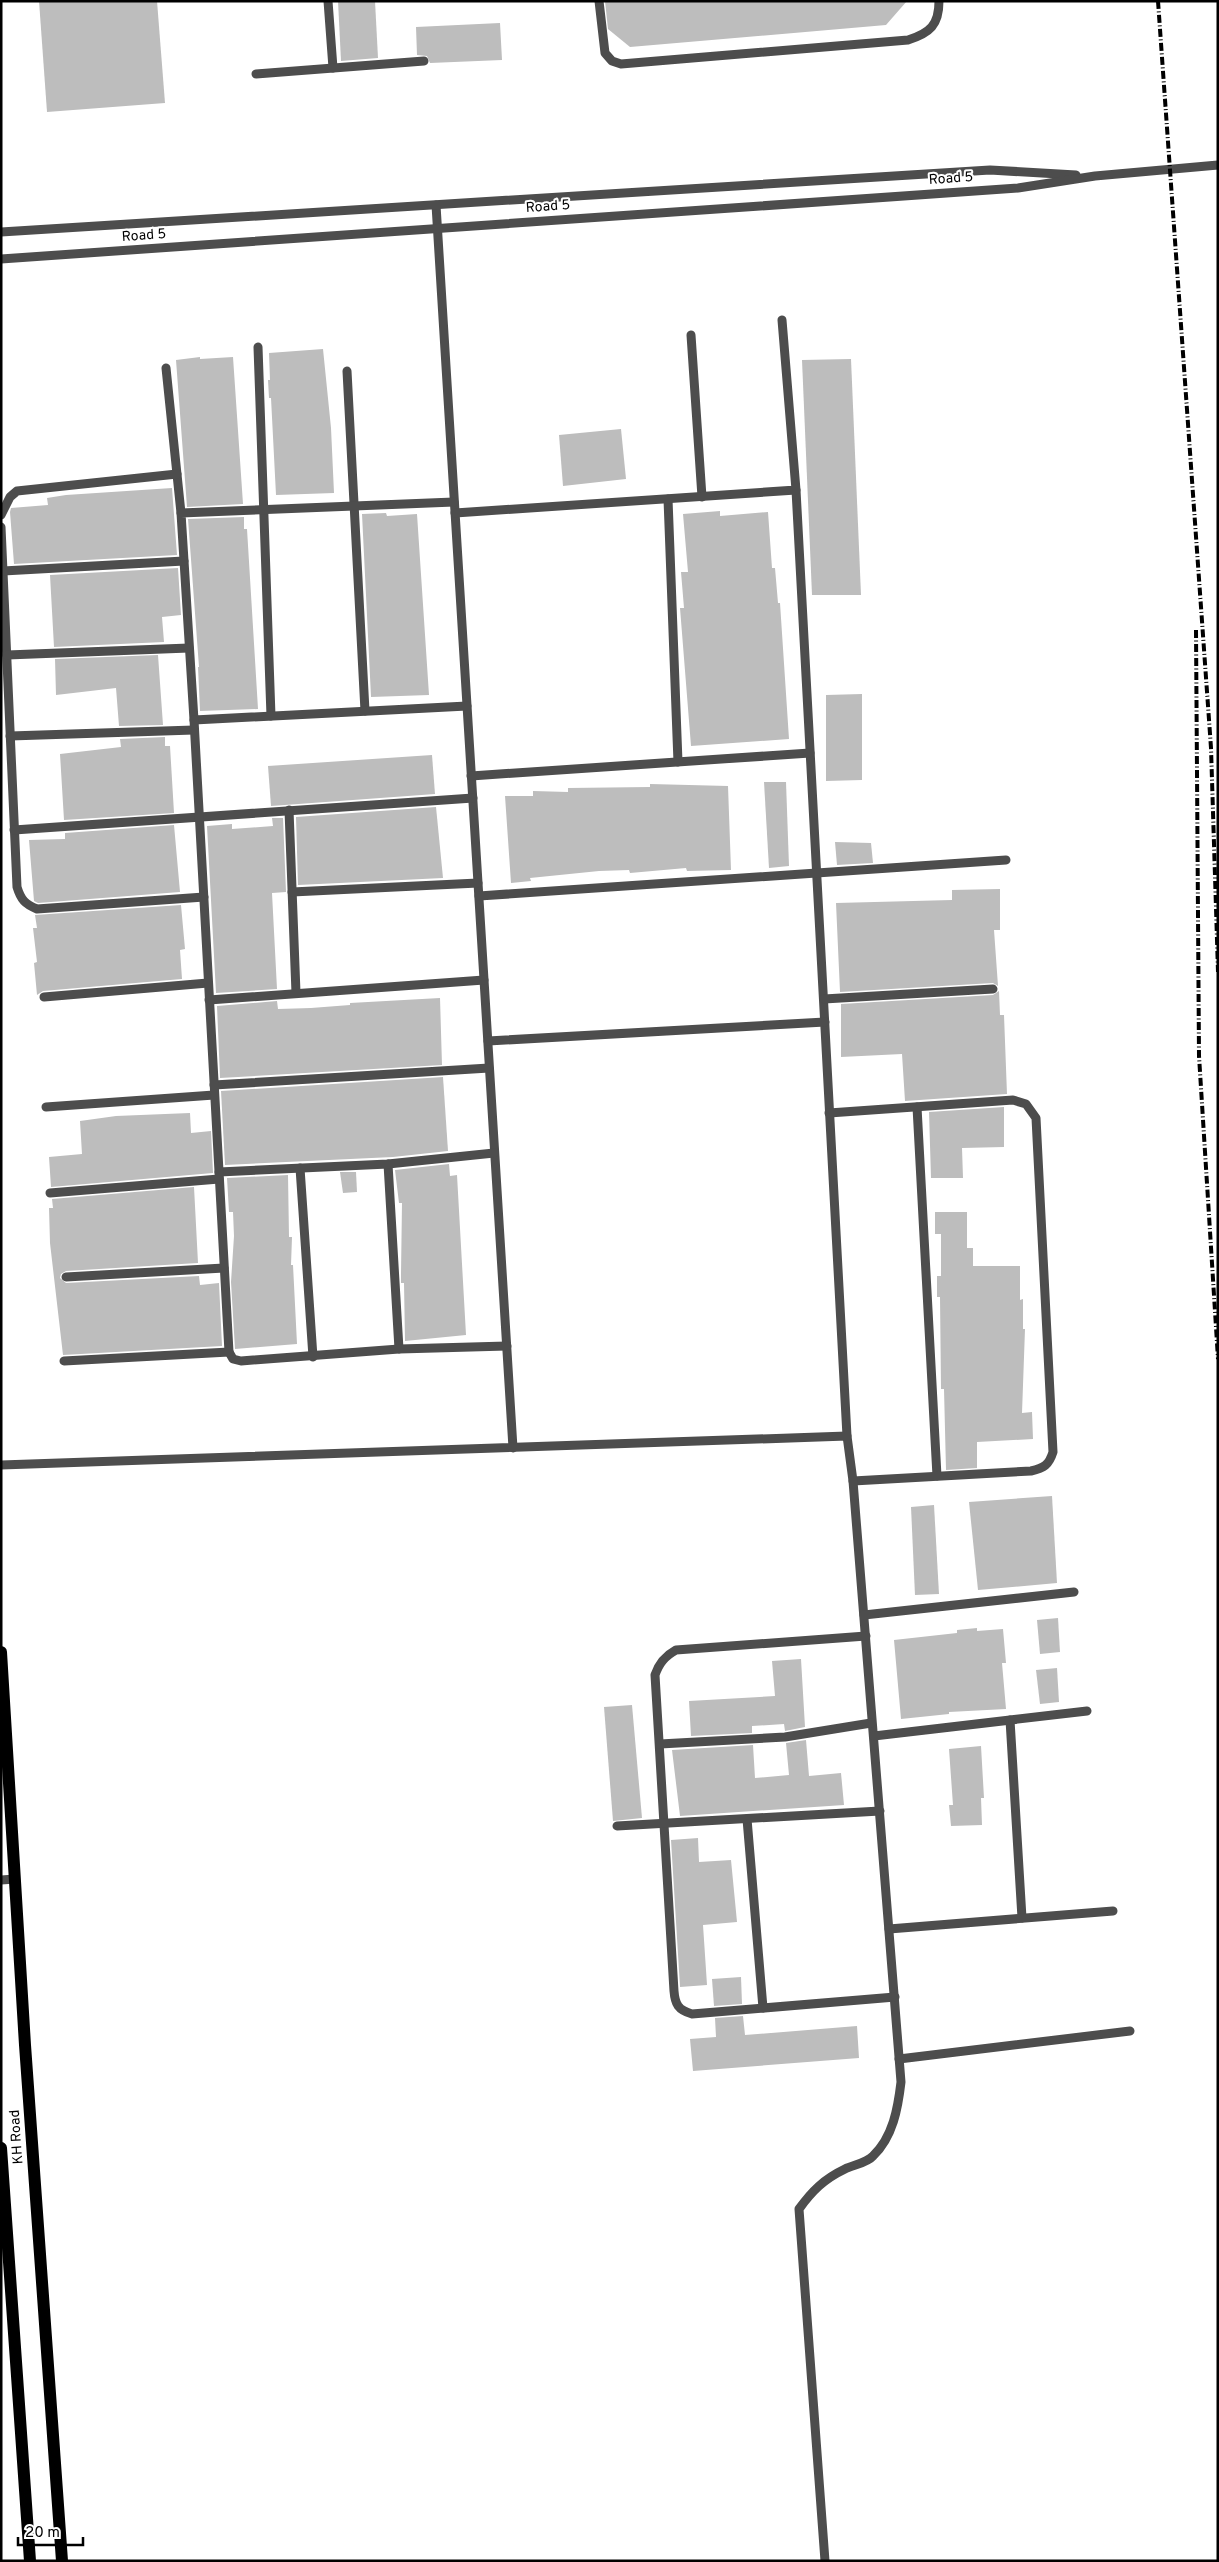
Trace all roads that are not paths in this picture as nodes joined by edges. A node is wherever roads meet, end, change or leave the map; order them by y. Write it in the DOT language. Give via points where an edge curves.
graph roads {
  1 [pos="328,1"];
  2 [pos="599,1"];
  3 [pos="939,1"];
  4 [pos="424,61"];
  5 [pos="334,68"];
  6 [pos="256,74"];
  7 [pos="1218,166"];
  8 [pos="1095,176"];
  9 [pos="436,205"];
  10 [pos="437,229"];
  11 [pos="1,232"];
  12 [pos="1,259"];
  13 [pos="782,320"];
  14 [pos="691,335"];
  15 [pos="258,347"];
  16 [pos="166,368"];
  17 [pos="348,371"];
  18 [pos="177,474"];
  19 [pos="796,490"];
  20 [pos="702,497"];
  21 [pos="668,499"];
  22 [pos="454,502"];
  23 [pos="355,506"];
  24 [pos="264,511"];
  25 [pos="181,513"];
  26 [pos="455,513"];
  27 [pos="1,515"];
  28 [pos="1,527"];
  29 [pos="184,561"];
  30 [pos="3,571"];
  31 [pos="189,648"];
  32 [pos="7,655"];
  33 [pos="467,706"];
  34 [pos="365,711"];
  35 [pos="270,716"];
  36 [pos="194,720"];
  37 [pos="194,730"];
  38 [pos="10,736"];
  39 [pos="810,753"];
  40 [pos="678,762"];
  41 [pos="471,776"];
  42 [pos="472,798"];
  43 [pos="289,810"];
  44 [pos="199,815"];
  45 [pos="14,830"];
  46 [pos="1006,860"];
  47 [pos="817,874"];
  48 [pos="478,883"];
  49 [pos="292,892"];
  50 [pos="479,896"];
  51 [pos="204,897"];
  52 [pos="484,980"];
  53 [pos="208,982"];
  54 [pos="993,989"];
  55 [pos="296,993"];
  56 [pos="44,998"];
  57 [pos="824,999"];
  58 [pos="210,1000"];
  59 [pos="825,1022"];
  60 [pos="488,1041"];
  61 [pos="489,1068"];
  62 [pos="214,1085"];
  63 [pos="214,1095"];
  64 [pos="46,1107"];
  65 [pos="917,1107"];
  66 [pos="830,1113"];
  67 [pos="494,1152"];
  68 [pos="388,1164"];
  69 [pos="300,1168"];
  70 [pos="219,1176"];
  71 [pos="50,1193"];
  72 [pos="224,1268"];
  73 [pos="66,1277"];
  74 [pos="507,1346"];
  75 [pos="399,1349"];
  76 [pos="229,1352"];
  77 [pos="313,1356"];
  78 [pos="64,1361"];
  79 [pos="847,1436"];
  80 [pos="513,1448"];
  81 [pos="1,1465"];
  82 [pos="937,1476"];
  83 [pos="853,1481"];
  84 [pos="1074,1592"];
  85 [pos="864,1615"];
  86 [pos="866,1636"];
  87 [pos="1,1652"];
  88 [pos="1087,1711"];
  89 [pos="1010,1720"];
  90 [pos="871,1723"];
  91 [pos="874,1736"];
  92 [pos="660,1744"];
  93 [pos="880,1811"];
  94 [pos="747,1819"];
  95 [pos="664,1822"];
  96 [pos="617,1826"];
  97 [pos="15,1879"];
  98 [pos="1,1880"];
  99 [pos="1113,1911"];
  100 [pos="1022,1918"];
  101 [pos="889,1929"];
  102 [pos="894,1997"];
  103 [pos="763,2008"];
  104 [pos="1130,2031"];
  105 [pos="899,2059"];
  106 [pos="1,2148"];
  107 [pos="30,2561"];
  108 [pos="62,2561"];
  109 [pos="825,2561"];
  1 -- 5 [label="street"];
  2 -- 3 [label="street" via="604,53 621,64 908,40 934,28"];
  4 -- 5 [label="street"];
  5 -- 6 [label="street"];
  7 -- 8 [label="street, Road 5"];
  8 -- 9 [label="street, Road 5" via="990,170"];
  8 -- 10 [label="street, Road 5" via="1018,188"];
  9 -- 10 [label="street"];
  9 -- 11 [label="street, Road 5"];
  10 -- 12 [label="street, Road 5"];
  10 -- 22 [label="street"];
  13 -- 19 [label="street"];
  14 -- 20 [label="street"];
  15 -- 24 [label="street"];
  16 -- 18 [label="street"];
  17 -- 23 [label="street"];
  18 -- 25 [label="street"];
  18 -- 27 [label="street" via="17,491"];
  19 -- 20 [label="street"];
  19 -- 39 [label="street"];
  20 -- 21 [label="street"];
  21 -- 26 [label="street"];
  21 -- 40 [label="street"];
  22 -- 23 [label="street"];
  22 -- 26 [label="street"];
  23 -- 24 [label="street"];
  23 -- 34 [label="street"];
  24 -- 25 [label="street"];
  24 -- 35 [label="street"];
  25 -- 29 [label="street"];
  26 -- 33 [label="street"];
  28 -- 30 [label="street"];
  29 -- 30 [label="street"];
  29 -- 31 [label="street"];
  30 -- 32 [label="street"];
  31 -- 32 [label="street"];
  31 -- 36 [label="street"];
  32 -- 38 [label="street"];
  33 -- 34 [label="street"];
  33 -- 41 [label="street"];
  34 -- 35 [label="street"];
  35 -- 36 [label="street"];
  36 -- 37 [label="street"];
  37 -- 38 [label="street"];
  37 -- 44 [label="street"];
  38 -- 45 [label="street"];
  39 -- 40 [label="street"];
  39 -- 47 [label="street"];
  40 -- 41 [label="street"];
  41 -- 42 [label="street"];
  42 -- 43 [label="street"];
  42 -- 48 [label="street"];
  43 -- 44 [label="street"];
  43 -- 49 [label="street"];
  44 -- 45 [label="street"];
  44 -- 51 [label="street"];
  45 -- 51 [label="street" via="17,887 24,903 37,909"];
  46 -- 47 [label="street"];
  47 -- 50 [label="street"];
  47 -- 57 [label="street"];
  48 -- 49 [label="street"];
  48 -- 50 [label="street"];
  49 -- 55 [label="street"];
  50 -- 52 [label="street"];
  51 -- 53 [label="street"];
  52 -- 55 [label="street"];
  52 -- 60 [label="street"];
  53 -- 56 [label="street"];
  53 -- 58 [label="street"];
  54 -- 57 [label="street"];
  55 -- 58 [label="street"];
  57 -- 59 [label="street"];
  58 -- 62 [label="street"];
  59 -- 60 [label="street"];
  59 -- 66 [label="street"];
  60 -- 61 [label="street"];
  61 -- 62 [label="street"];
  61 -- 67 [label="street"];
  62 -- 63 [label="street"];
  63 -- 64 [label="street"];
  63 -- 70 [label="street"];
  65 -- 66 [label="street"];
  65 -- 82 [label="street"];
  65 -- 82 [label="street" via="1013,1100 1026,1104 1036,1118 1053,1452 1050,1462 1043,1468"];
  66 -- 79 [label="street"];
  67 -- 68 [label="street"];
  67 -- 74 [label="street"];
  68 -- 69 [label="street"];
  68 -- 75 [label="street"];
  69 -- 70 [label="street"];
  69 -- 77 [label="street"];
  70 -- 71 [label="street"];
  70 -- 72 [label="street"];
  72 -- 73 [label="street"];
  72 -- 76 [label="street"];
  74 -- 75 [label="street"];
  74 -- 80 [label="street"];
  75 -- 77 [label="street"];
  76 -- 77 [label="street" via="233,1359 241,1360"];
  76 -- 78 [label="street"];
  79 -- 80 [label="street"];
  79 -- 83 [label="street"];
  80 -- 81 [label="street"];
  82 -- 83 [label="street"];
  83 -- 85 [label="street"];
  84 -- 85 [label="street"];
  85 -- 86 [label="street"];
  86 -- 90 [label="street"];
  86 -- 92 [label="street" via="676,1650 666,1656 655,1675"];
  87 -- 97 [label="main road, KH Road"];
  88 -- 89 [label="street"];
  89 -- 91 [label="street"];
  89 -- 100 [label="street"];
  90 -- 91 [label="street"];
  90 -- 92 [label="street" via="785,1737"];
  91 -- 93 [label="street"];
  92 -- 95 [label="street"];
  93 -- 94 [label="street"];
  93 -- 101 [label="street"];
  94 -- 95 [label="street"];
  94 -- 103 [label="street"];
  95 -- 96 [label="street"];
  95 -- 103 [label="street" via="675,2003 682,2011 692,2014"];
  97 -- 98 [label="street"];
  97 -- 108 [label="main road, KH Road"];
  99 -- 100 [label="street"];
  100 -- 101 [label="street"];
  101 -- 102 [label="street"];
  102 -- 103 [label="street"];
  102 -- 105 [label="street"];
  104 -- 105 [label="street"];
  105 -- 109 [label="street" via="898,2108 888,2136 872,2158 817,2185 799,2209"];
  106 -- 107 [label="main road, KH Road"];
}
